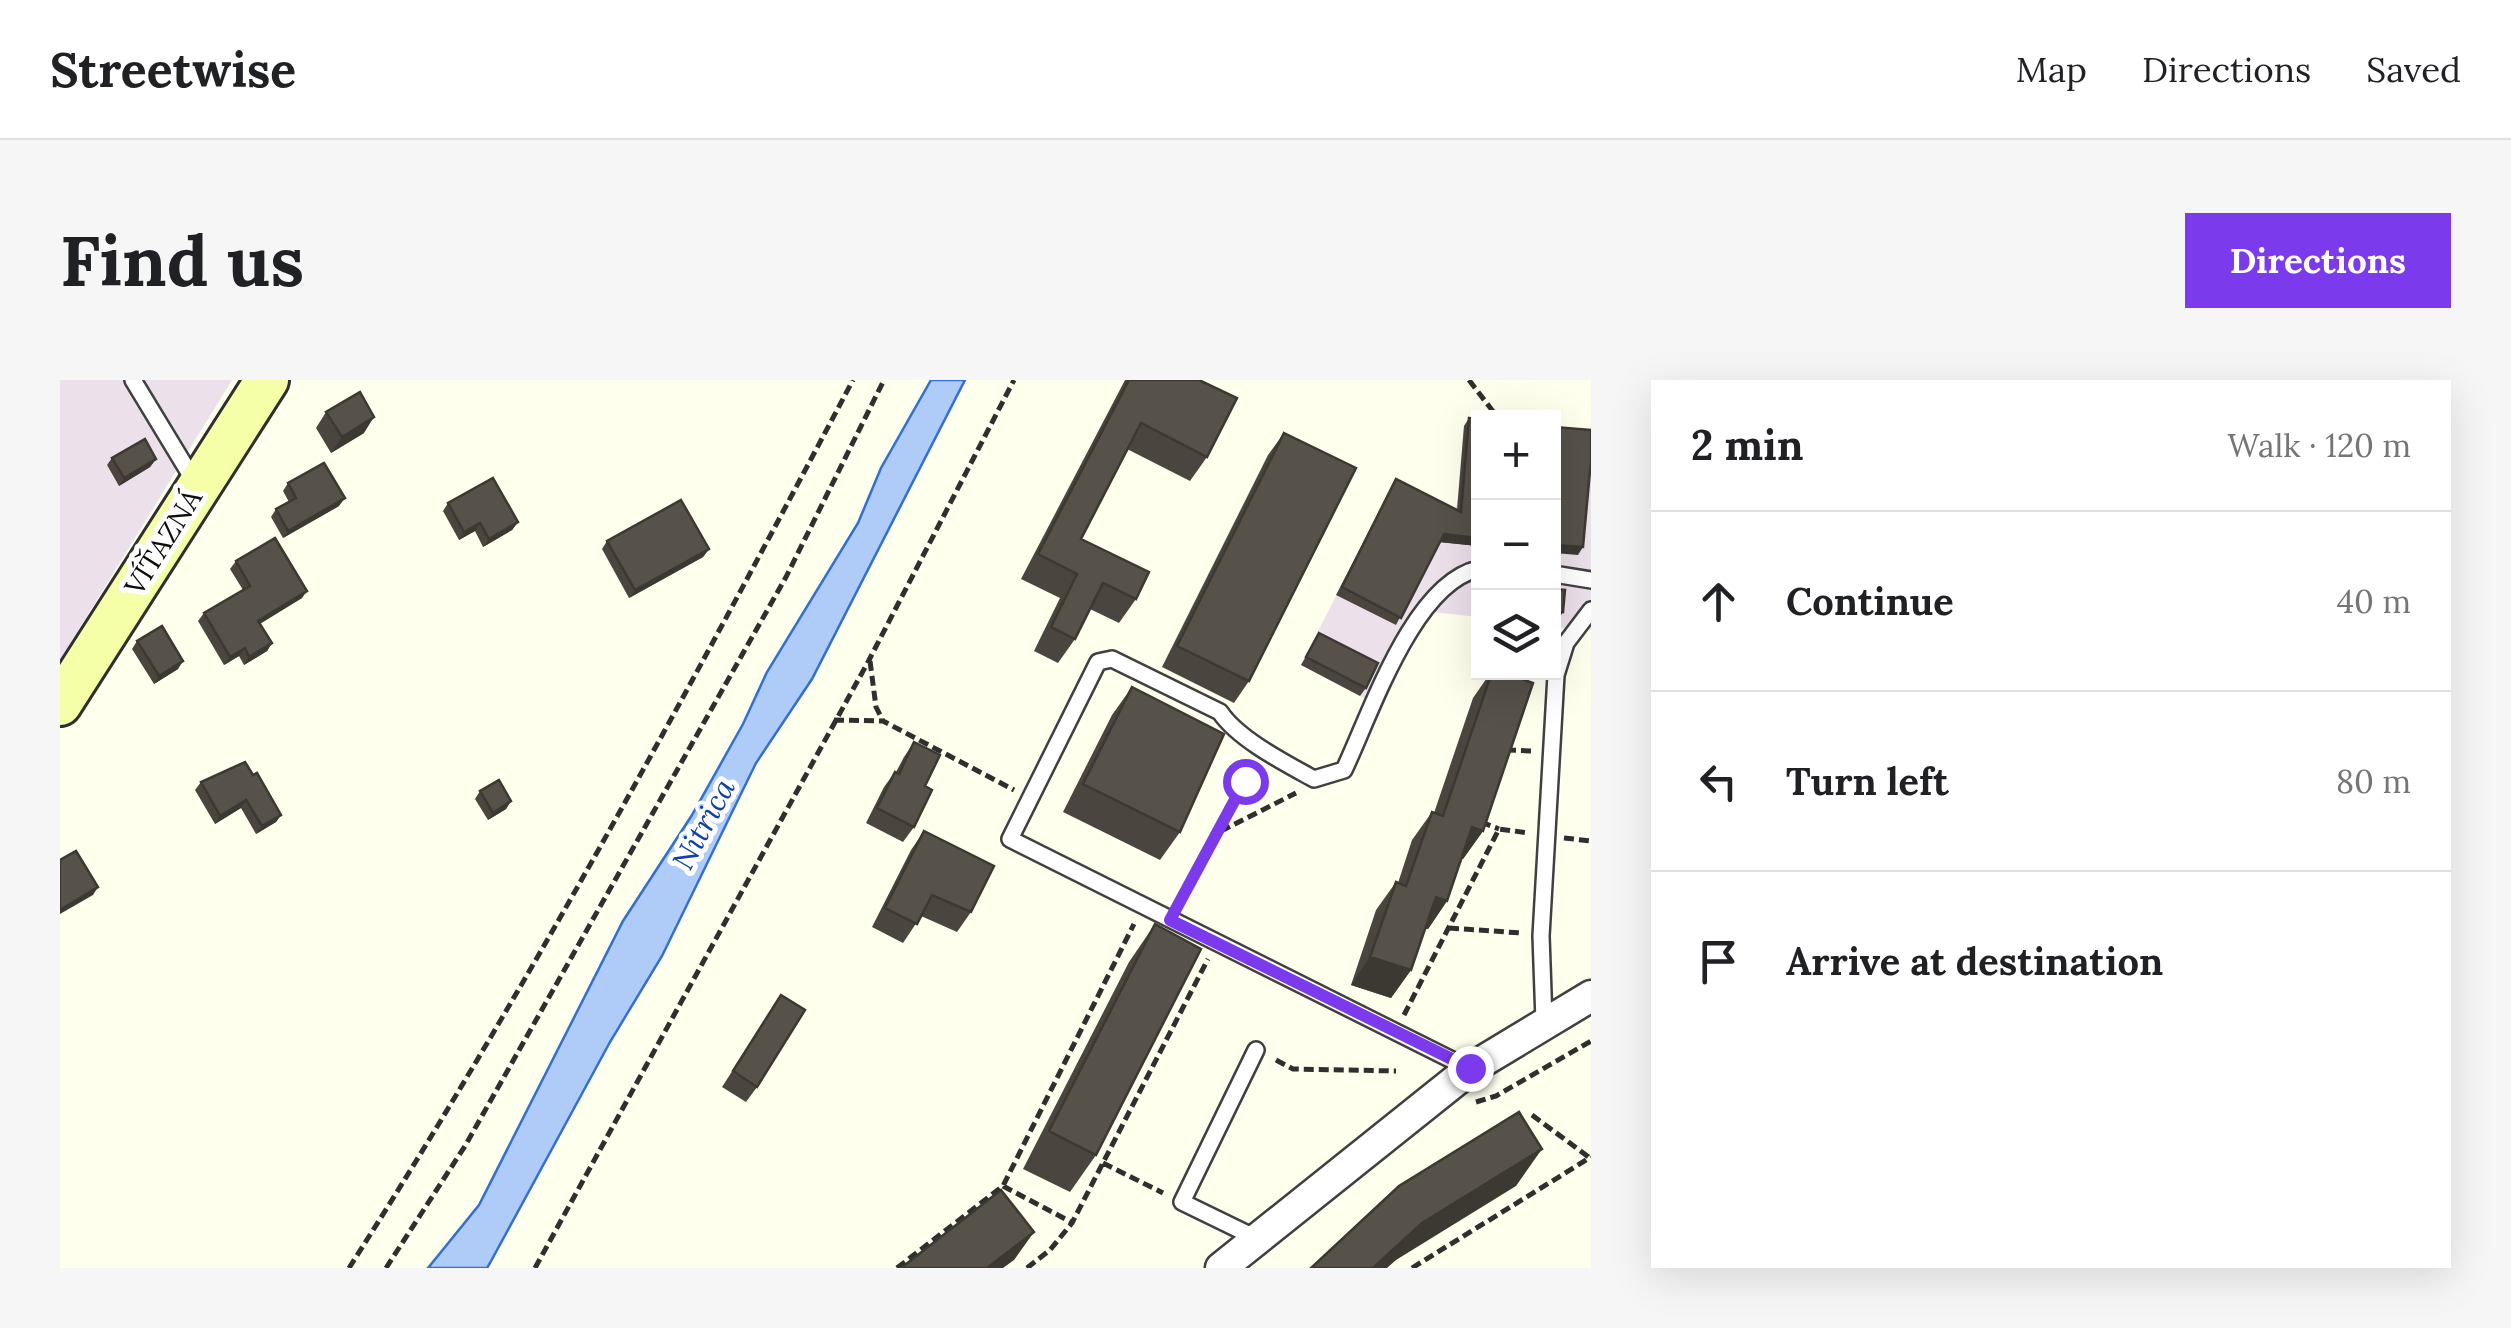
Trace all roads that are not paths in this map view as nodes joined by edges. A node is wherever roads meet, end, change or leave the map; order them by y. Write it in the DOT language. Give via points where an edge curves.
graph roads {
  1 [pos="133,380"];
  2 [pos="267,380"];
  3 [pos="198,488"];
  4 [pos="1471,571"];
  5 [pos="1561,575"];
  6 [pos="1591,580"];
  7 [pos="1591,610"];
  8 [pos="60,704"];
  9 [pos="1591,996"];
  10 [pos="1544,1020"];
  11 [pos="1256,1050"];
  12 [pos="1466,1081"];
  13 [pos="1258,1239"];
  14 [pos="1221,1268"];
  1 -- 3 [label="lane"];
  2 -- 3 [label="main road, VÍŤAZNÁ"];
  3 -- 8 [label="main road, VÍŤAZNÁ"];
  4 -- 12 [label="lane" via="1442,586 1414,624 1344,770 1314,778 1263,751 1220,712 1112,659 1098,662 1010,839 1396,1031"];
  5 -- 6 [label="lane"];
  7 -- 10 [label="lane" via="1566,642 1556,675 1541,936"];
  9 -- 10 [label="street"];
  10 -- 12 [label="street"];
  11 -- 13 [label="lane" via="1182,1202"];
  12 -- 13 [label="street" via="1355,1156"];
  13 -- 14 [label="street"];
}
